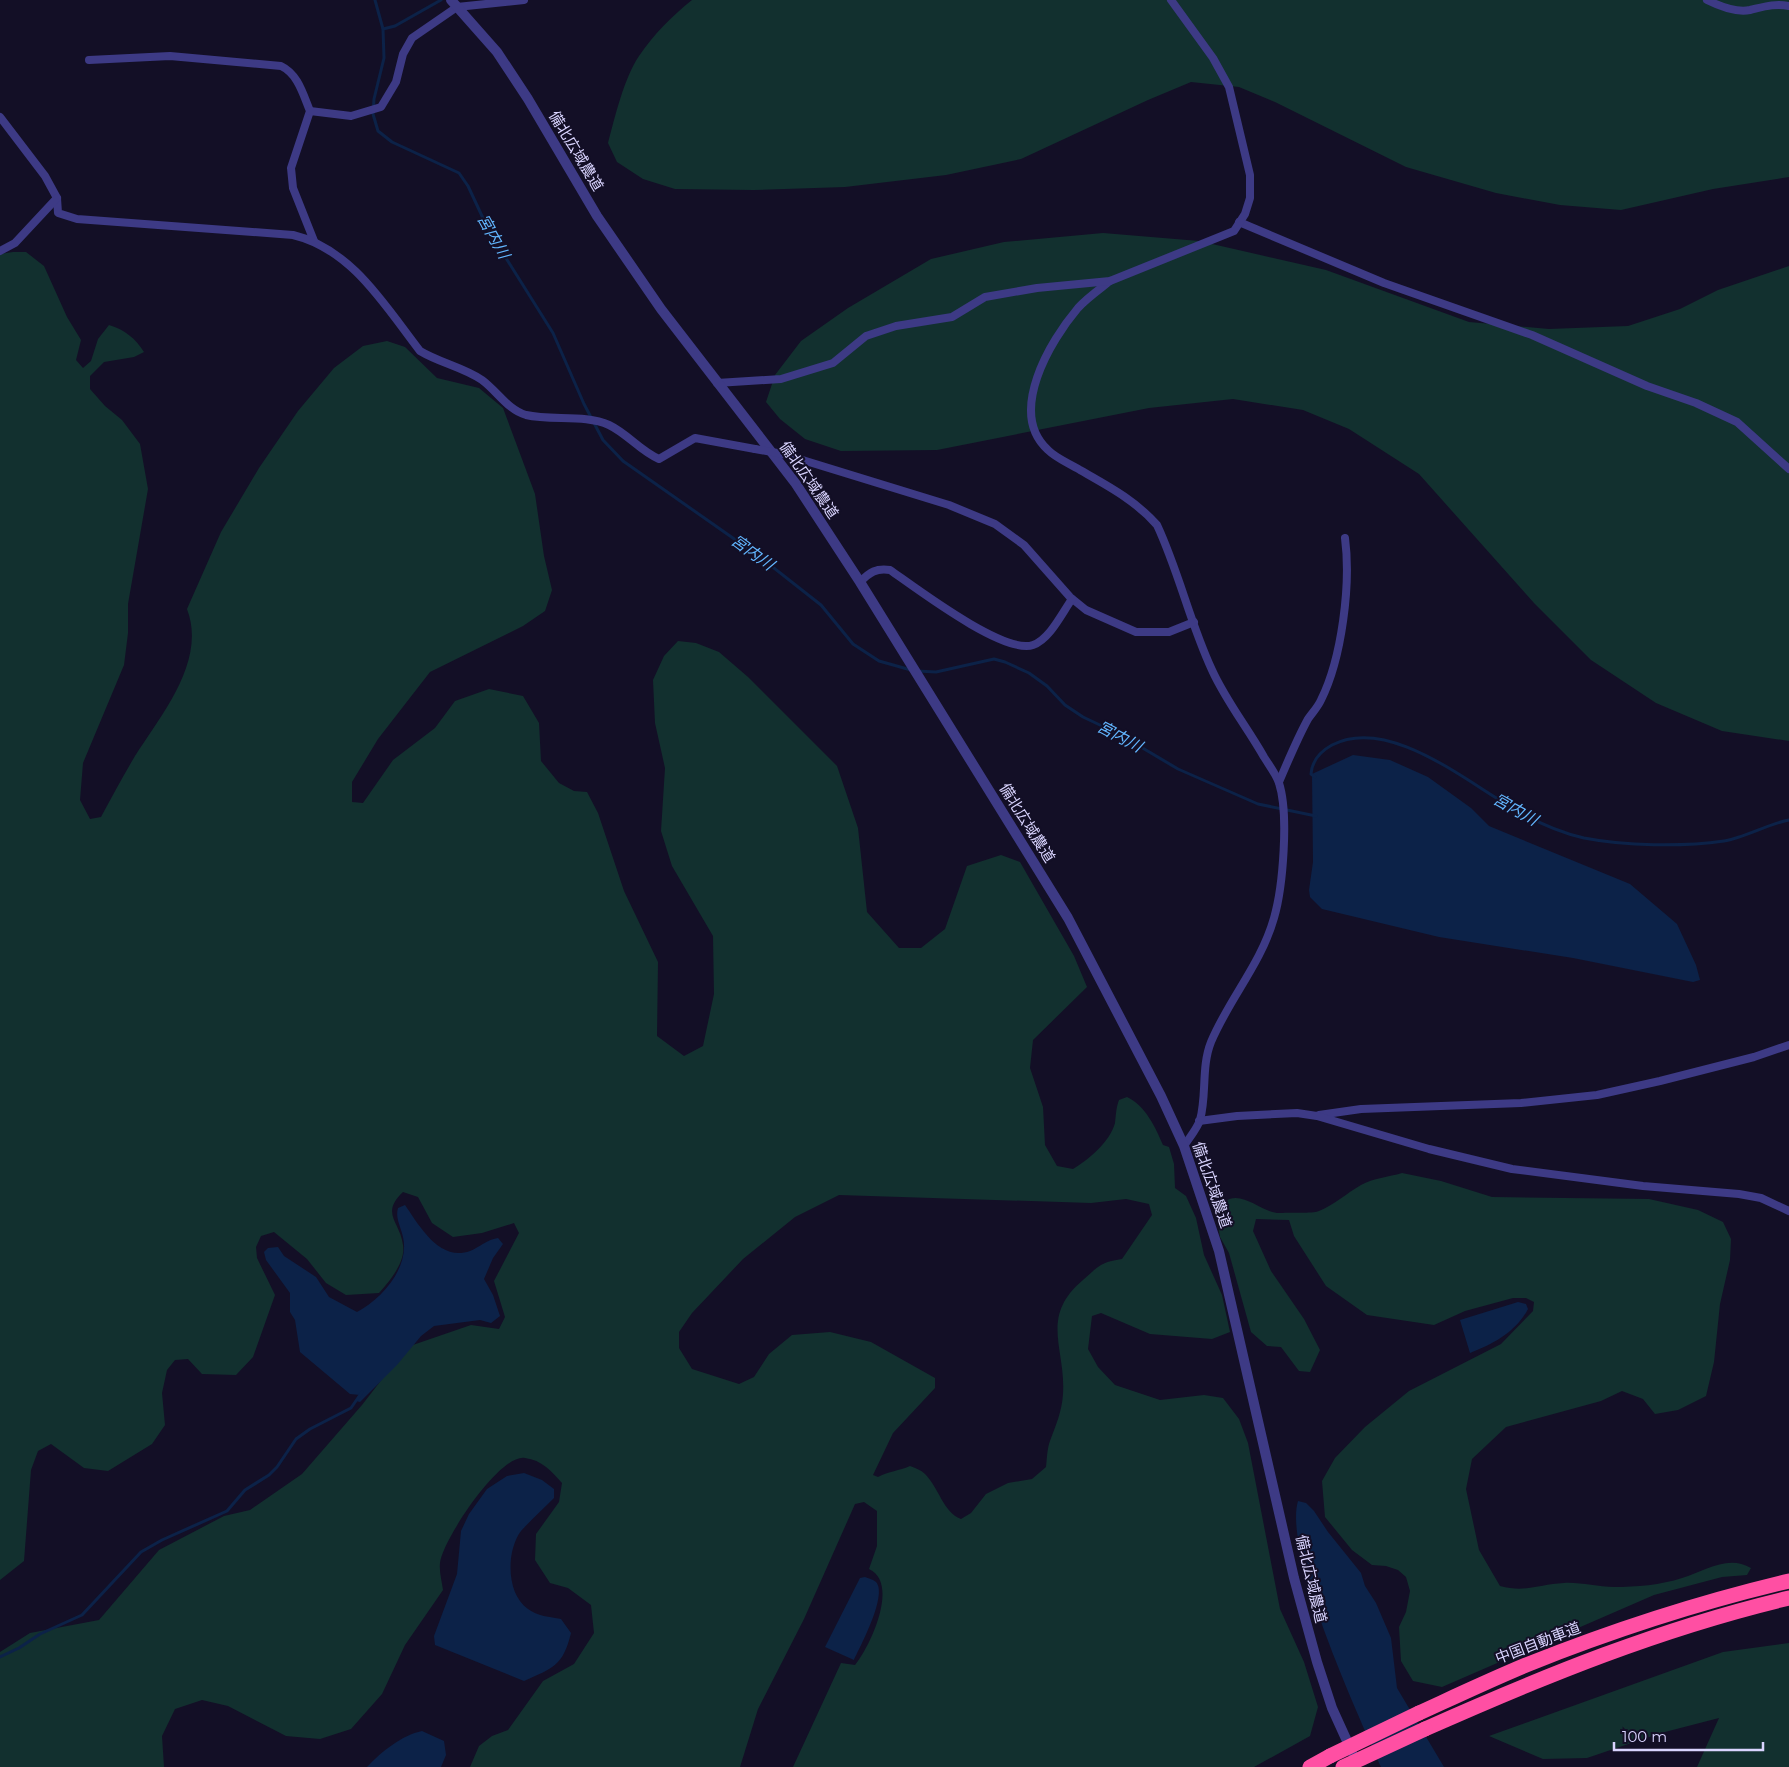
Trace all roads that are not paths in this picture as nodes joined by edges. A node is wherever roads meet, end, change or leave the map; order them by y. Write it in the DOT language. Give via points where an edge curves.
graph roads {
  1 [pos="524,0"];
  2 [pos="1171,0"];
  3 [pos="1707,0"];
  4 [pos="454,4"];
  5 [pos="1789,6"];
  6 [pos="89,60"];
  7 [pos="310,111"];
  8 [pos="0,117"];
  9 [pos="57,198"];
  10 [pos="1239,222"];
  11 [pos="314,241"];
  12 [pos="0,252"];
  13 [pos="1110,281"];
  14 [pos="717,383"];
  15 [pos="1789,469"];
  16 [pos="1345,538"];
  17 [pos="860,582"];
  18 [pos="1072,599"];
  19 [pos="1194,622"];
  20 [pos="1279,782"];
  21 [pos="1789,1045"];
  22 [pos="1316,1116"];
  23 [pos="1199,1122"];
  24 [pos="1184,1146"];
  25 [pos="1789,1211"];
  26 [pos="1789,1581"];
  27 [pos="1789,1598"];
  28 [pos="1310,1767"];
  29 [pos="1343,1767"];
  30 [pos="1359,1767"];
  1 -- 4 [label="street"];
  2 -- 10 [label="street" via="1213,58 1229,87 1250,175 1250,198"];
  3 -- 5 [label="street" via="1731,10 1778,4"];
  4 -- 7 [label="street" via="412,38 403,54 396,82 381,107 351,116"];
  4 -- 14 [label="street, 備北広域農道" via="497,52 597,216"];
  6 -- 7 [label="street" via="170,56 281,66 296,79"];
  7 -- 11 [label="street" via="291,168 293,188"];
  8 -- 9 [label="street" via="45,176"];
  9 -- 11 [label="street" via="58,214 77,220 293,235"];
  9 -- 12 [label="street" via="15,244"];
  10 -- 13 [label="street" via="1234,231"];
  10 -- 15 [label="street" via="1384,283 1532,335 1647,386 1696,403 1737,422"];
  11 -- 18 [label="street, bridge" via="335,252 349,265 420,351 480,378 515,411 608,424 659,459 695,438 783,454 949,505 995,524 1024,546"];
  13 -- 14 [label="street" via="985,297 952,317 896,326 866,336 833,363 781,378"];
  13 -- 19 [label="street" via="1080,306 1064,325 1033,384 1032,429 1058,458 1123,494 1156,525"];
  14 -- 17 [label="street, 備北広域農道" via="796,484"];
  16 -- 20 [label="street" via="1347,557 1337,655 1321,700"];
  17 -- 18 [label="street" via="870,572 890,570 983,632 1031,646 1043,640"];
  17 -- 24 [label="street, 備北広域農道" via="1068,918"];
  18 -- 19 [label="street" via="1086,610 1136,632 1169,632"];
  19 -- 20 [label="street" via="1212,670"];
  20 -- 23 [label="street" via="1283,850 1274,918 1260,955 1210,1044"];
  21 -- 22 [label="street" via="1660,1082 1597,1095 1521,1104 1361,1108"];
  22 -- 23 [label="street" via="1296,1113 1237,1116"];
  22 -- 25 [label="street" via="1512,1169 1643,1186 1739,1194 1761,1198"];
  23 -- 24 [label="street"];
  24 -- 30 [label="street, 備北広域農道" via="1218,1251 1305,1621 1332,1708"];
  26 -- 28 [label="highway, 中国自動車道, bridge" via="1733,1594 1526,1665"];
  27 -- 29 [label="highway, bridge" via="1735,1610 1640,1640 1531,1681"];
}
